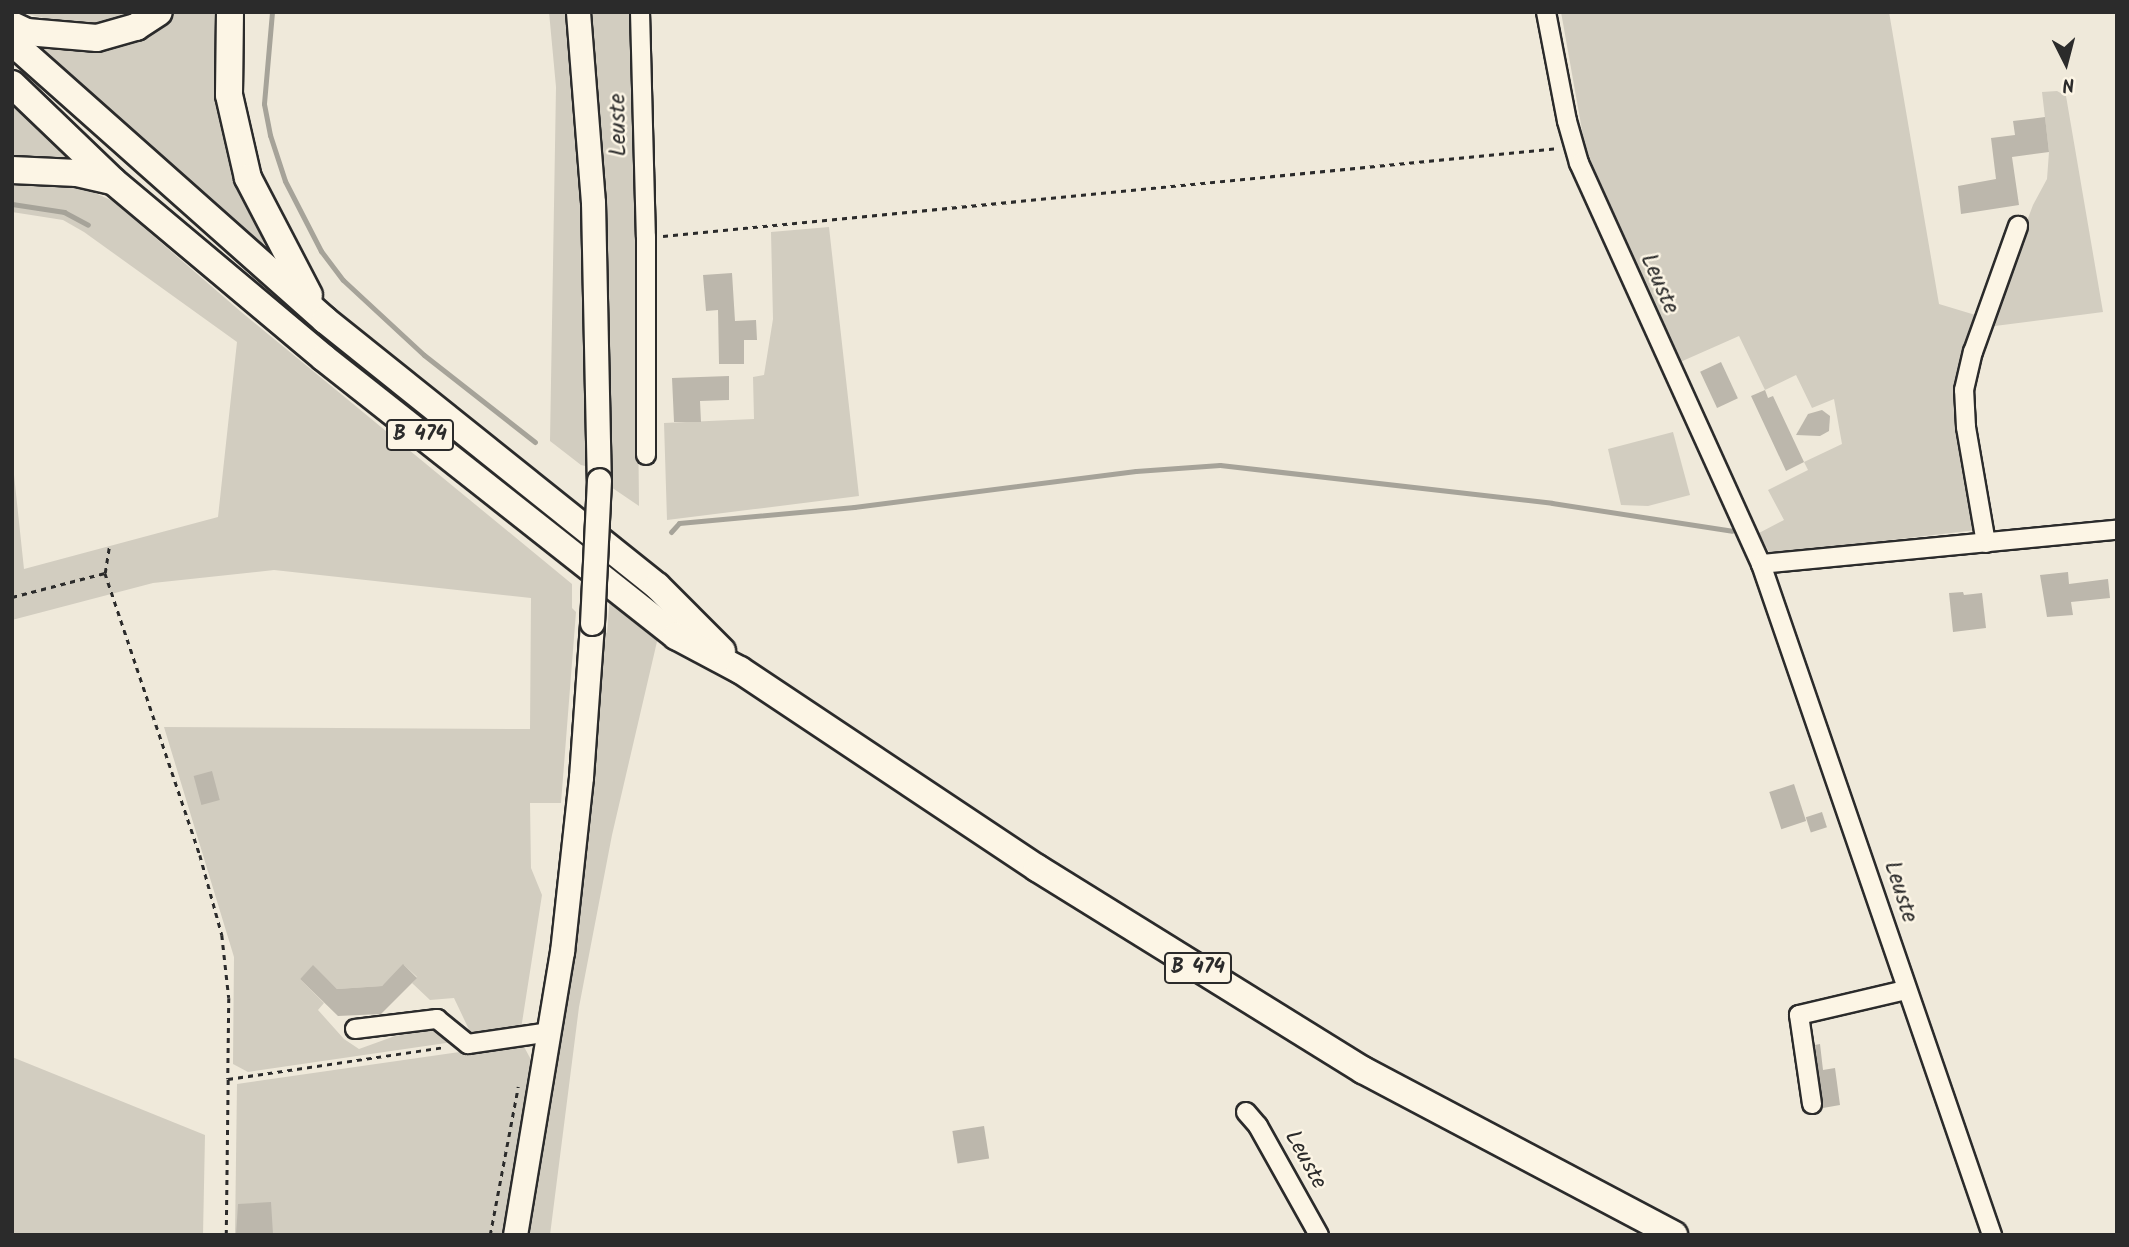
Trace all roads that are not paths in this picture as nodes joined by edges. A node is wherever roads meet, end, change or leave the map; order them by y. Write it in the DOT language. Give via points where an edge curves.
graph roads {
  1 [pos="159,12"];
  2 [pos="230,12"];
  3 [pos="578,12"];
  4 [pos="640,12"];
  5 [pos="1546,12"];
  6 [pos="12,24"];
  7 [pos="12,41"];
  8 [pos="12,84"];
  9 [pos="12,170"];
  10 [pos="113,181"];
  11 [pos="2018,226"];
  12 [pos="325,320"];
  13 [pos="646,456"];
  14 [pos="2117,530"];
  15 [pos="1986,543"];
  16 [pos="1761,564"];
  17 [pos="740,670"];
  18 [pos="1906,990"];
  19 [pos="355,1029"];
  20 [pos="550,1032"];
  21 [pos="1812,1104"];
  22 [pos="1246,1112"];
  23 [pos="515,1235"];
  24 [pos="1319,1235"];
  25 [pos="1674,1235"];
  26 [pos="1992,1235"];
  1 -- 6 [label="highway" via="136,27 97,38 27,32"];
  2 -- 12 [label="highway" via="229,95 248,178 293,269"];
  3 -- 20 [label="main road, bridge" via="593,202 599,481 574,840"];
  4 -- 13 [label="street, Leuste"];
  5 -- 16 [label="street, Leuste" via="1574,147"];
  7 -- 12 [label="highway, B 474"];
  8 -- 10 [label="highway, B 474"];
  9 -- 10 [label="highway" via="77,173"];
  10 -- 17 [label="highway, B 474" via="324,358 644,613"];
  11 -- 15 [label="street" via="1964,390"];
  12 -- 17 [label="highway, B 474" via="657,586"];
  14 -- 15 [label="street"];
  15 -- 16 [label="street"];
  16 -- 18 [label="street, Leuste"];
  17 -- 25 [label="highway, B 474" via="1037,869 1363,1070"];
  18 -- 21 [label="street" via="1799,1015"];
  18 -- 26 [label="street, Leuste"];
  19 -- 20 [label="street" via="437,1018 468,1044"];
  20 -- 23 [label="main road"];
  22 -- 24 [label="street, Leuste"];
}
